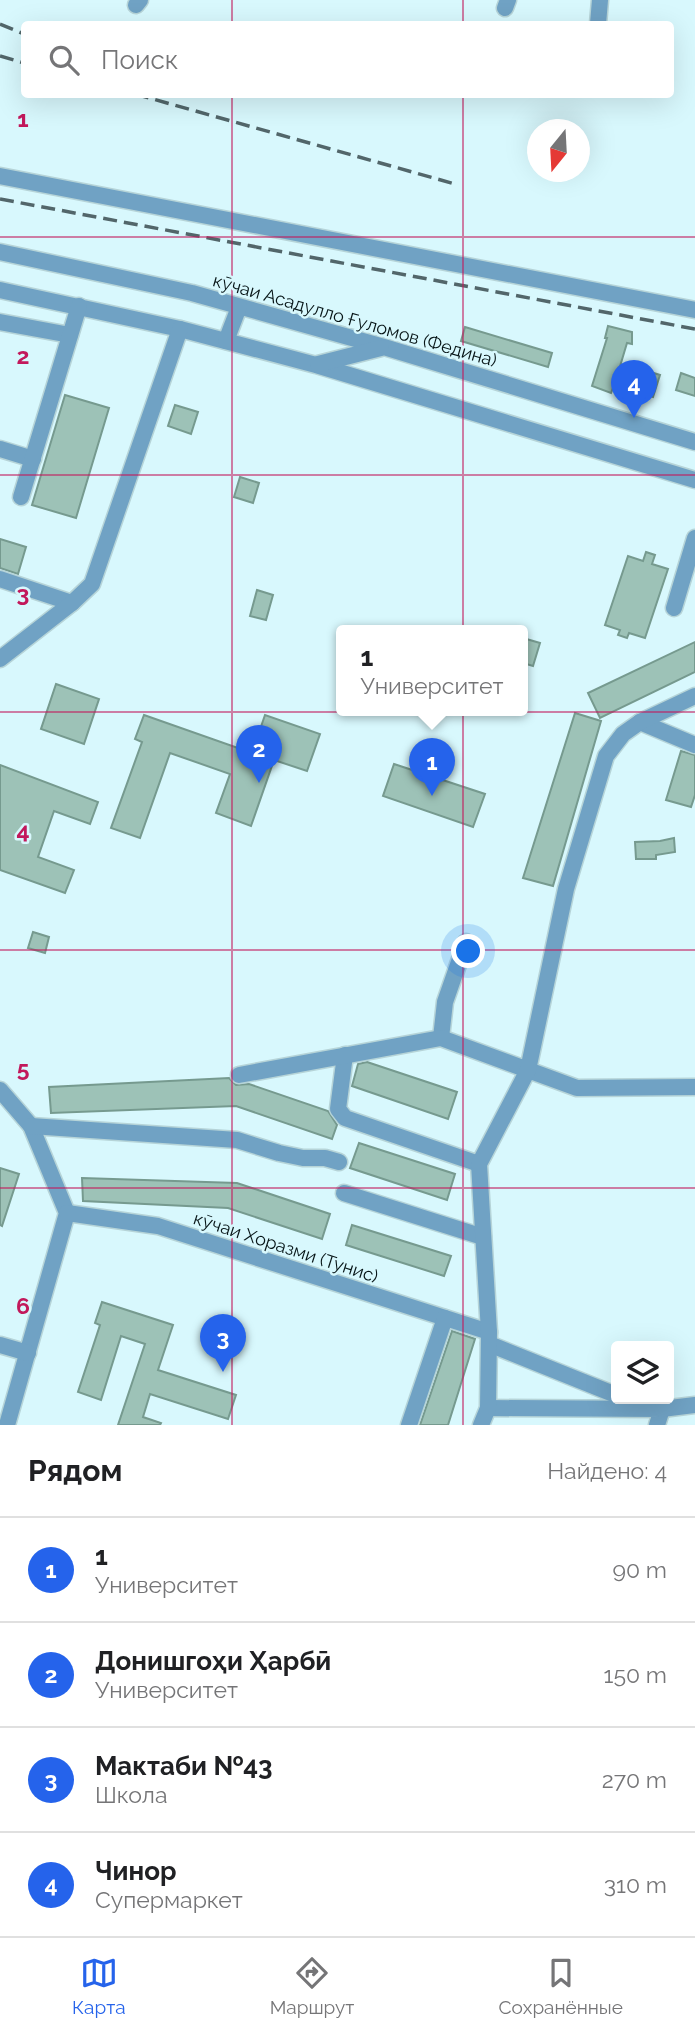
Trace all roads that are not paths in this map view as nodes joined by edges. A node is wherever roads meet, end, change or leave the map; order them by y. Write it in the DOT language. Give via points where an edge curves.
graph roads {
  1 [pos="600,0"];
  2 [pos="598,21"];
  3 [pos="0,176"];
  4 [pos="0,252"];
  5 [pos="0,290"];
  6 [pos="79,306"];
  7 [pos="239,307"];
  8 [pos="695,310"];
  9 [pos="0,322"];
  10 [pos="180,329"];
  11 [pos="70,335"];
  12 [pos="226,341"];
  13 [pos="384,347"];
  14 [pos="316,365"];
  15 [pos="695,442"];
  16 [pos="0,449"];
  17 [pos="33,459"];
  18 [pos="695,480"];
  19 [pos="21,497"];
  20 [pos="695,538"];
  21 [pos="0,579"];
  22 [pos="72,603"];
  23 [pos="674,608"];
  24 [pos="0,659"];
  25 [pos="695,695"];
  26 [pos="640,722"];
  27 [pos="695,745"];
  28 [pos="466,942"];
  29 [pos="441,1038"];
  30 [pos="345,1055"];
  31 [pos="527,1070"];
  32 [pos="239,1075"];
  33 [pos="695,1087"];
  34 [pos="1,1093"];
  35 [pos="31,1126"];
  36 [pos="340,1162"];
  37 [pos="479,1164"];
  38 [pos="344,1193"];
  39 [pos="66,1213"];
  40 [pos="483,1237"];
  41 [pos="445,1318"];
  42 [pos="489,1338"];
  43 [pos="0,1345"];
  44 [pos="28,1353"];
  45 [pos="611,1393"];
  46 [pos="642,1404"];
  47 [pos="695,1405"];
  48 [pos="488,1408"];
  49 [pos="657,1409"];
  50 [pos="7,1425"];
  51 [pos="409,1425"];
  52 [pos="481,1425"];
  53 [pos="657,1425"];
  1 -- 2 [label="street"];
  3 -- 8 [label="street"];
  4 -- 7 [label="street, кӯчаи Асадулло Ғуломов (Федина)"];
  5 -- 6 [label="street"];
  6 -- 10 [label="street"];
  6 -- 11 [label="street"];
  7 -- 12 [label="street"];
  7 -- 13 [label="street, кӯчаи Асадулло Ғуломов (Федина)"];
  9 -- 11 [label="street"];
  10 -- 12 [label="street"];
  10 -- 22 [label="street" via="92,584"];
  11 -- 17 [label="street"];
  12 -- 14 [label="street"];
  13 -- 14 [label="street"];
  13 -- 15 [label="street, кӯчаи Асадулло Ғуломов (Федина)"];
  14 -- 18 [label="street"];
  16 -- 17 [label="street"];
  17 -- 19 [label="street"];
  20 -- 23 [label="street"];
  21 -- 22 [label="street"];
  22 -- 24 [label="street"];
  25 -- 26 [label="street"];
  26 -- 27 [label="street"];
  26 -- 31 [label="street" via="623,734 606,756 566,889"];
  28 -- 29 [label="street" via="445,1002"];
  29 -- 30 [label="street"];
  29 -- 31 [label="street"];
  30 -- 32 [label="street"];
  30 -- 37 [label="street" via="338,1109 345,1118"];
  31 -- 33 [label="street" via="577,1088"];
  31 -- 37 [label="street"];
  34 -- 35 [label="street"];
  35 -- 36 [label="street" via="237,1140 279,1153"];
  35 -- 39 [label="street"];
  37 -- 40 [label="street"];
  38 -- 40 [label="street"];
  39 -- 41 [label="street, кӯчаи Хоразми (Тунис)" via="158,1226"];
  39 -- 44 [label="street"];
  40 -- 42 [label="street"];
  41 -- 42 [label="street, кӯчаи Хоразми (Тунис)"];
  41 -- 51 [label="street"];
  42 -- 45 [label="street, кӯчаи Хоразми (Тунис)"];
  42 -- 48 [label="street"];
  43 -- 44 [label="street"];
  44 -- 50 [label="street"];
  46 -- 49 [label="street"];
  47 -- 49 [label="street"];
  48 -- 49 [label="street"];
  48 -- 52 [label="street"];
  49 -- 53 [label="street"];
}
